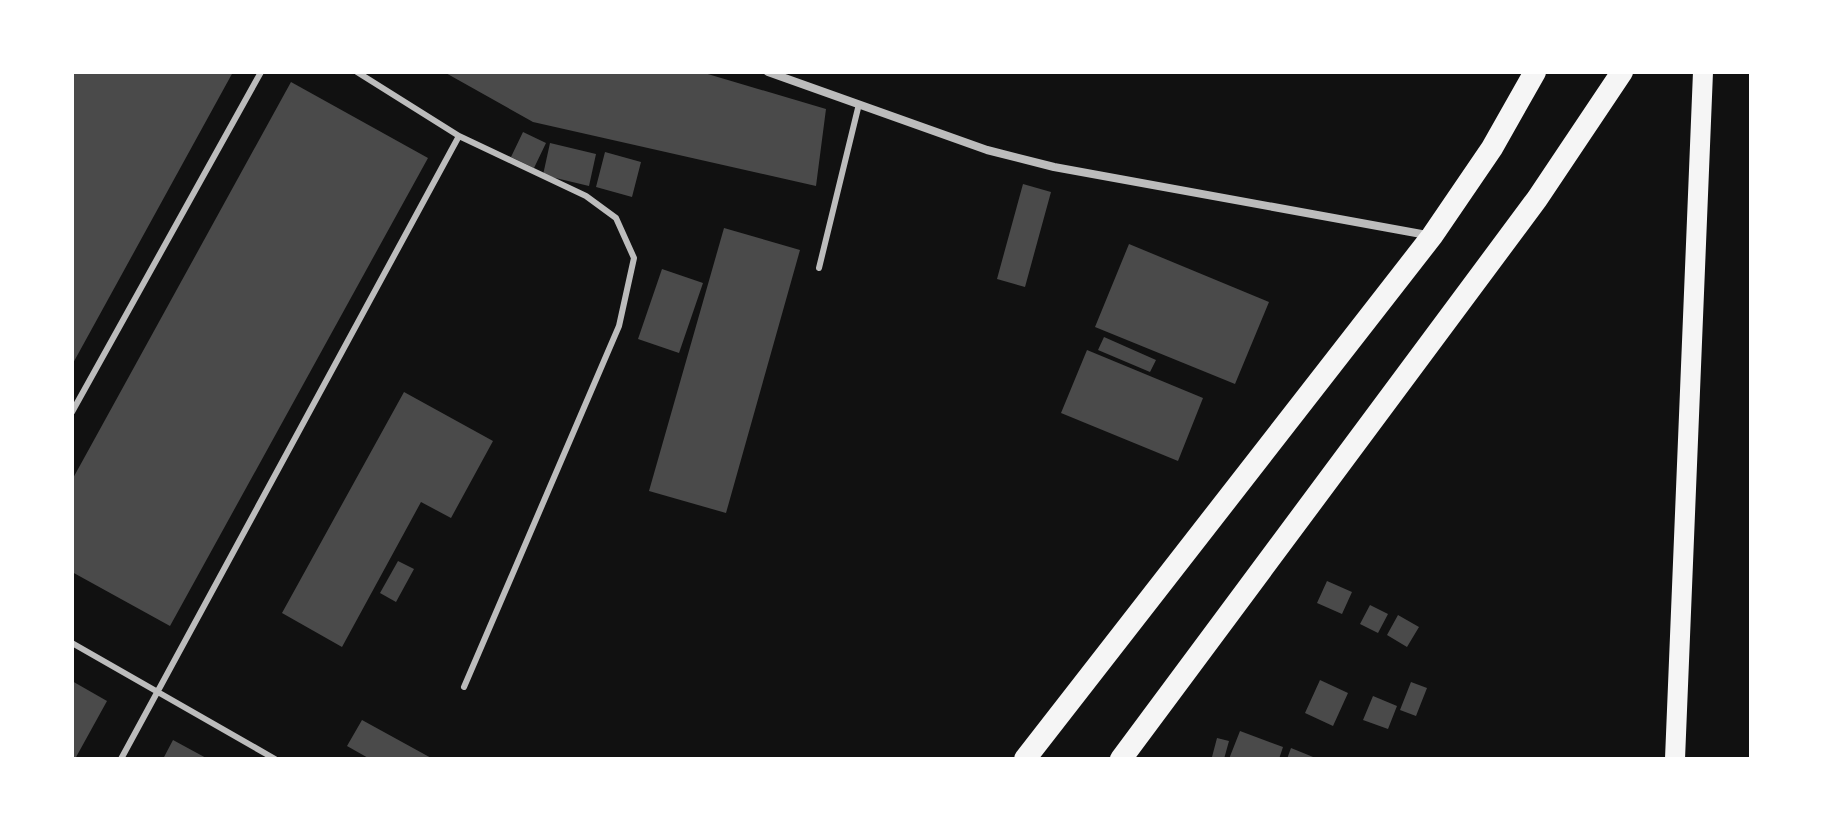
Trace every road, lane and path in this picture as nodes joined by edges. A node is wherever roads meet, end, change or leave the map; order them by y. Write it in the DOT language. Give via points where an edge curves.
graph roads {
  1 [pos="261,72"];
  2 [pos="357,72"];
  3 [pos="768,72"];
  4 [pos="1535,72"];
  5 [pos="1622,72"];
  6 [pos="1703,72"];
  7 [pos="859,104"];
  8 [pos="459,136"];
  9 [pos="1432,236"];
  10 [pos="819,268"];
  11 [pos="72,412"];
  12 [pos="72,643"];
  13 [pos="464,687"];
  14 [pos="155,691"];
  15 [pos="121,759"];
  16 [pos="275,759"];
  17 [pos="1025,759"];
  18 [pos="1121,759"];
  19 [pos="1675,759"];
  1 -- 11 [label="lane"];
  2 -- 8 [label="lane"];
  3 -- 7 [label="street"];
  4 -- 9 [label="highway" via="1492,148"];
  5 -- 18 [label="highway" via="1537,199"];
  6 -- 19 [label="main road"];
  7 -- 9 [label="street" via="987,150 1054,167"];
  7 -- 10 [label="lane"];
  8 -- 13 [label="lane" via="586,196 616,218 634,258 619,326"];
  8 -- 14 [label="lane"];
  9 -- 17 [label="highway"];
  12 -- 14 [label="lane"];
  14 -- 15 [label="lane"];
  14 -- 16 [label="lane"];
}
